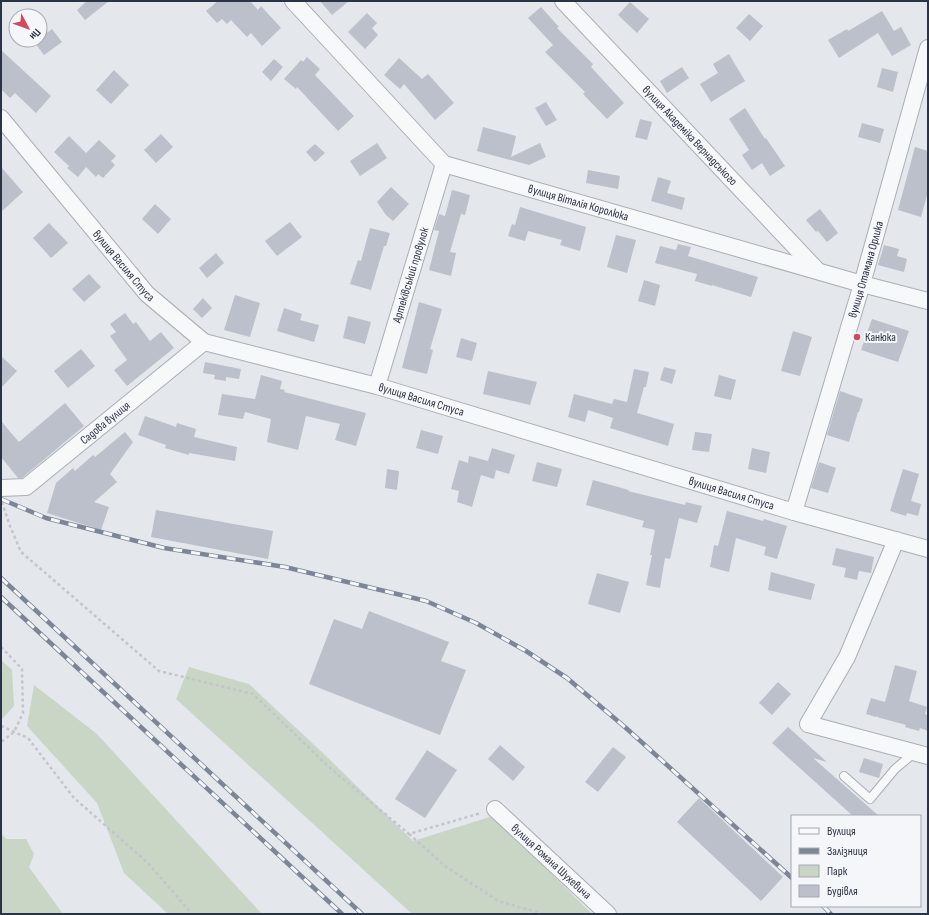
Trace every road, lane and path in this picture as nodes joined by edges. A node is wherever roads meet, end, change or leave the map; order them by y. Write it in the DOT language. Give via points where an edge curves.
graph roads {
  1 [pos="293,1"];
  2 [pos="563,1"];
  3 [pos="928,48"];
  4 [pos="1,118"];
  5 [pos="444,164"];
  6 [pos="816,270"];
  7 [pos="862,284"];
  8 [pos="928,301"];
  9 [pos="204,342"];
  10 [pos="377,386"];
  11 [pos="1,488"];
  12 [pos="1,500"];
  13 [pos="794,512"];
  14 [pos="896,540"];
  15 [pos="928,549"];
  16 [pos="1,647"];
  17 [pos="1,726"];
  18 [pos="14,732"];
  19 [pos="1,742"];
  20 [pos="921,754"];
  21 [pos="844,776"];
  22 [pos="495,809"];
  23 [pos="409,834"];
  24 [pos="192,914"];
  25 [pos="544,914"];
  26 [pos="608,914"];
  1 -- 5 [label="street"];
  2 -- 6 [label="street, вулиця Академіка Вернадського"];
  3 -- 7 [label="street, вулиця Отамана Орлика"];
  4 -- 9 [label="street, вулиця Василя Стуса" via="147,294"];
  5 -- 6 [label="street, вулиця Віталія Королюка"];
  5 -- 10 [label="street, Артеківський провулок"];
  6 -- 7 [label="street, вулиця Віталія Королюка"];
  7 -- 8 [label="street, вулиця Віталія Королюка"];
  7 -- 13 [label="street, вулиця Отамана Орлика"];
  9 -- 10 [label="street, вулиця Василя Стуса"];
  9 -- 11 [label="street, Садова вулиця" via="26,487"];
  10 -- 13 [label="street, вулиця Василя Стуса"];
  12 -- 23 [label="path" via="21,552 159,671 253,694 329,767"];
  13 -- 14 [label="street, вулиця Василя Стуса"];
  14 -- 15 [label="street, вулиця Василя Стуса"];
  14 -- 20 [label="street" via="847,657 808,724"];
  16 -- 18 [label="path" via="22,669 23,713"];
  17 -- 18 [label="path"];
  18 -- 19 [label="path"];
  18 -- 24 [label="path" via="28,738 74,798 148,863"];
  20 -- 21 [label="lane" via="895,769 870,799"];
  22 -- 23 [label="path"];
  22 -- 26 [label="street, вулиця Романа Шухевича"];
  23 -- 25 [label="path" via="445,866 498,901"];
}
